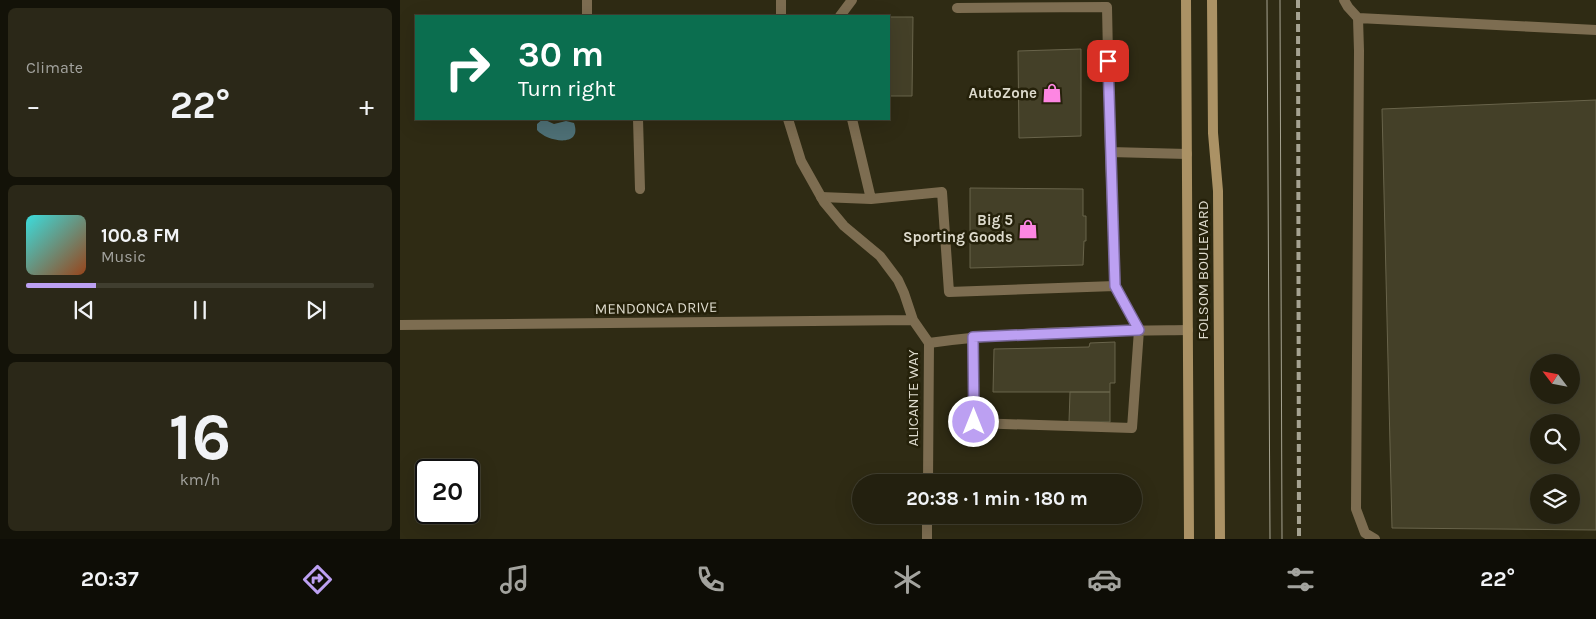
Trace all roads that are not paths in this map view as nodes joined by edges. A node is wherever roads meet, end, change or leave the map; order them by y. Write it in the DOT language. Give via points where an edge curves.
graph roads {
  1 [pos="587,0"];
  2 [pos="781,0"];
  3 [pos="852,0"];
  4 [pos="1186,0"];
  5 [pos="1212,0"];
  6 [pos="1344,0"];
  7 [pos="1107,3"];
  8 [pos="957,8"];
  9 [pos="587,15"];
  10 [pos="781,15"];
  11 [pos="841,15"];
  12 [pos="1358,18"];
  13 [pos="1596,30"];
  14 [pos="638,120"];
  15 [pos="788,120"];
  16 [pos="852,120"];
  17 [pos="1110,152"];
  18 [pos="1187,154"];
  19 [pos="640,189"];
  20 [pos="821,197"];
  21 [pos="871,199"];
  22 [pos="1115,286"];
  23 [pos="913,320"];
  24 [pos="400,325"];
  25 [pos="1139,330"];
  26 [pos="1188,330"];
  27 [pos="973,337"];
  28 [pos="929,343"];
  29 [pos="928,474"];
  30 [pos="928,524"];
  31 [pos="927,539"];
  32 [pos="1189,539"];
  33 [pos="1220,539"];
  34 [pos="1375,539"];
  1 -- 9 [label="street"];
  2 -- 10 [label="street"];
  3 -- 11 [label="street"];
  4 -- 18 [label="main road, FOLSOM BOULEVARD"];
  5 -- 33 [label="main road, FOLSOM BOULEVARD" via="1218,191"];
  6 -- 12 [label="street"];
  7 -- 8 [label="street"];
  7 -- 17 [label="street"];
  12 -- 13 [label="street"];
  12 -- 34 [label="street" via="1356,509 1365,534"];
  14 -- 19 [label="street"];
  15 -- 20 [label="street, ALICANTE WAY" via="801,162"];
  16 -- 21 [label="street"];
  17 -- 18 [label="street"];
  17 -- 22 [label="street"];
  18 -- 26 [label="main road, FOLSOM BOULEVARD"];
  20 -- 21 [label="street"];
  20 -- 23 [label="street, ALICANTE WAY" via="844,226 880,256 898,280"];
  21 -- 22 [label="street" via="942,192 949,292"];
  22 -- 25 [label="street"];
  23 -- 24 [label="street, MENDONCA DRIVE"];
  23 -- 28 [label="street, ALICANTE WAY"];
  25 -- 26 [label="street"];
  25 -- 27 [label="street"];
  25 -- 27 [label="street" via="1132,428 974,422"];
  26 -- 32 [label="main road, FOLSOM BOULEVARD"];
  27 -- 28 [label="street"];
  28 -- 29 [label="street, ALICANTE WAY"];
  30 -- 31 [label="street"];
}
